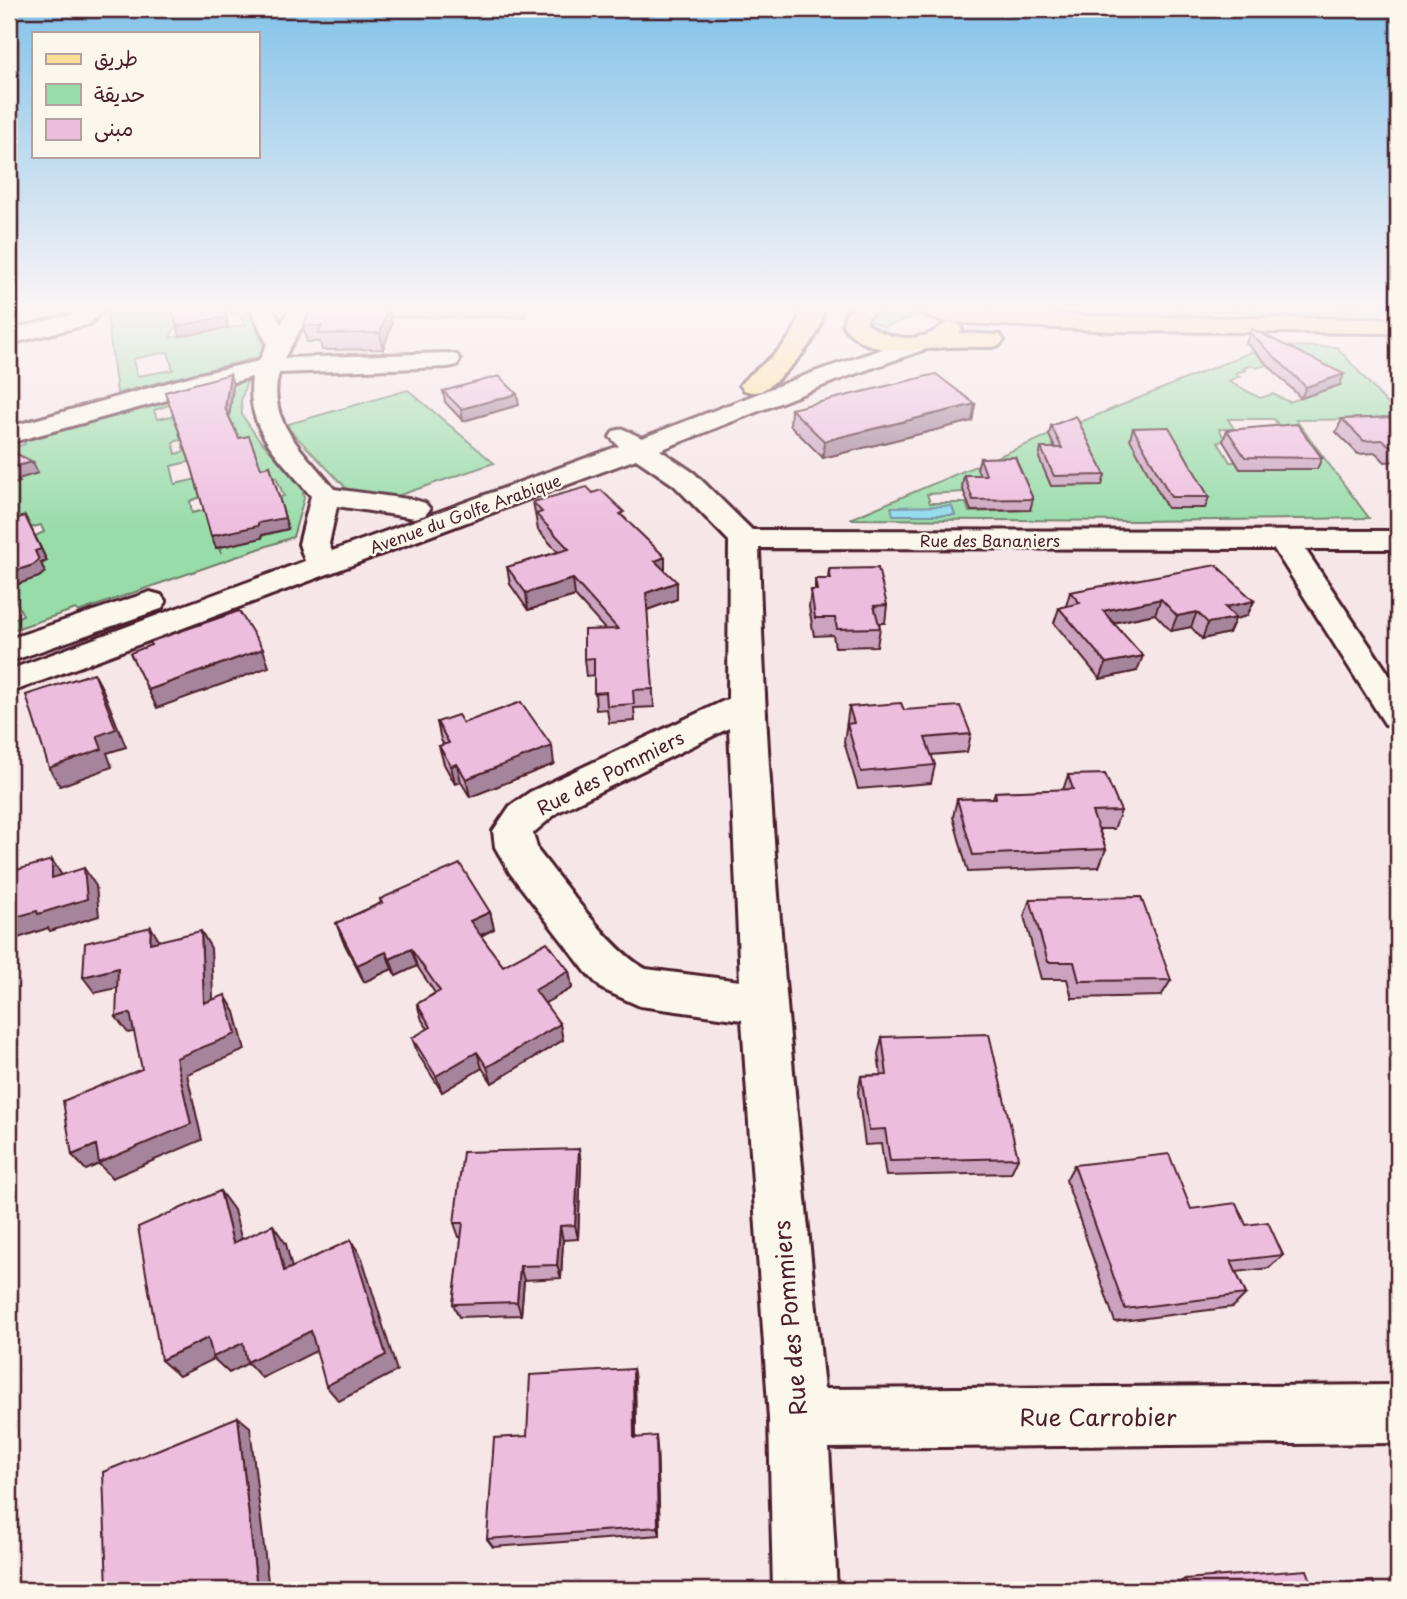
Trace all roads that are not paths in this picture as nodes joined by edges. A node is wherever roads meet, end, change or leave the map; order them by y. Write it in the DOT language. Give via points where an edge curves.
graph roads {
  1 [pos="199,382"];
  2 [pos="263,382"];
  3 [pos="756,382"];
  4 [pos="760,382"];
  5 [pos="810,382"];
  6 [pos="752,385"];
  7 [pos="9,435"];
  8 [pos="631,442"];
  9 [pos="325,496"];
  10 [pos="415,509"];
  11 [pos="744,539"];
  12 [pos="1398,540"];
  13 [pos="1285,542"];
  14 [pos="318,554"];
  15 [pos="9,651"];
  16 [pos="9,682"];
  17 [pos="746,705"];
  18 [pos="1398,716"];
  19 [pos="763,1004"];
  20 [pos="1398,1414"];
  21 [pos="798,1419"];
  22 [pos="804,1590"];
  1 -- 7 [label="street"];
  2 -- 9 [label="street" via="264,416"];
  3 -- 6 [label="main road"];
  4 -- 6 [label="street, Avenue du Golfe Arabique"];
  5 -- 8 [label="street, Avenue du Golfe Arabique"];
  6 -- 8 [label="street, Avenue du Golfe Arabique"];
  8 -- 10 [label="street, Avenue du Golfe Arabique"];
  8 -- 11 [label="street" via="694,488"];
  8 -- 14 [label="street, Avenue du Golfe Arabique"];
  9 -- 10 [label="street"];
  9 -- 14 [label="street"];
  10 -- 14 [label="street, Avenue du Golfe Arabique"];
  11 -- 13 [label="street, Rue des Bananiers"];
  11 -- 17 [label="street, Rue des Pommiers"];
  12 -- 13 [label="street, Rue des Bananiers"];
  13 -- 18 [label="street"];
  14 -- 15 [label="street, Avenue du Golfe Arabique"];
  14 -- 16 [label="street, Avenue du Golfe Arabique"];
  17 -- 19 [label="street, Rue des Pommiers"];
  17 -- 19 [label="street, Rue des Pommiers" via="544,802 513,831 524,862 618,976 640,987"];
  19 -- 21 [label="street, Rue des Pommiers"];
  20 -- 21 [label="street, Rue Carrobier"];
  21 -- 22 [label="street, Rue des Pommiers"];
}
